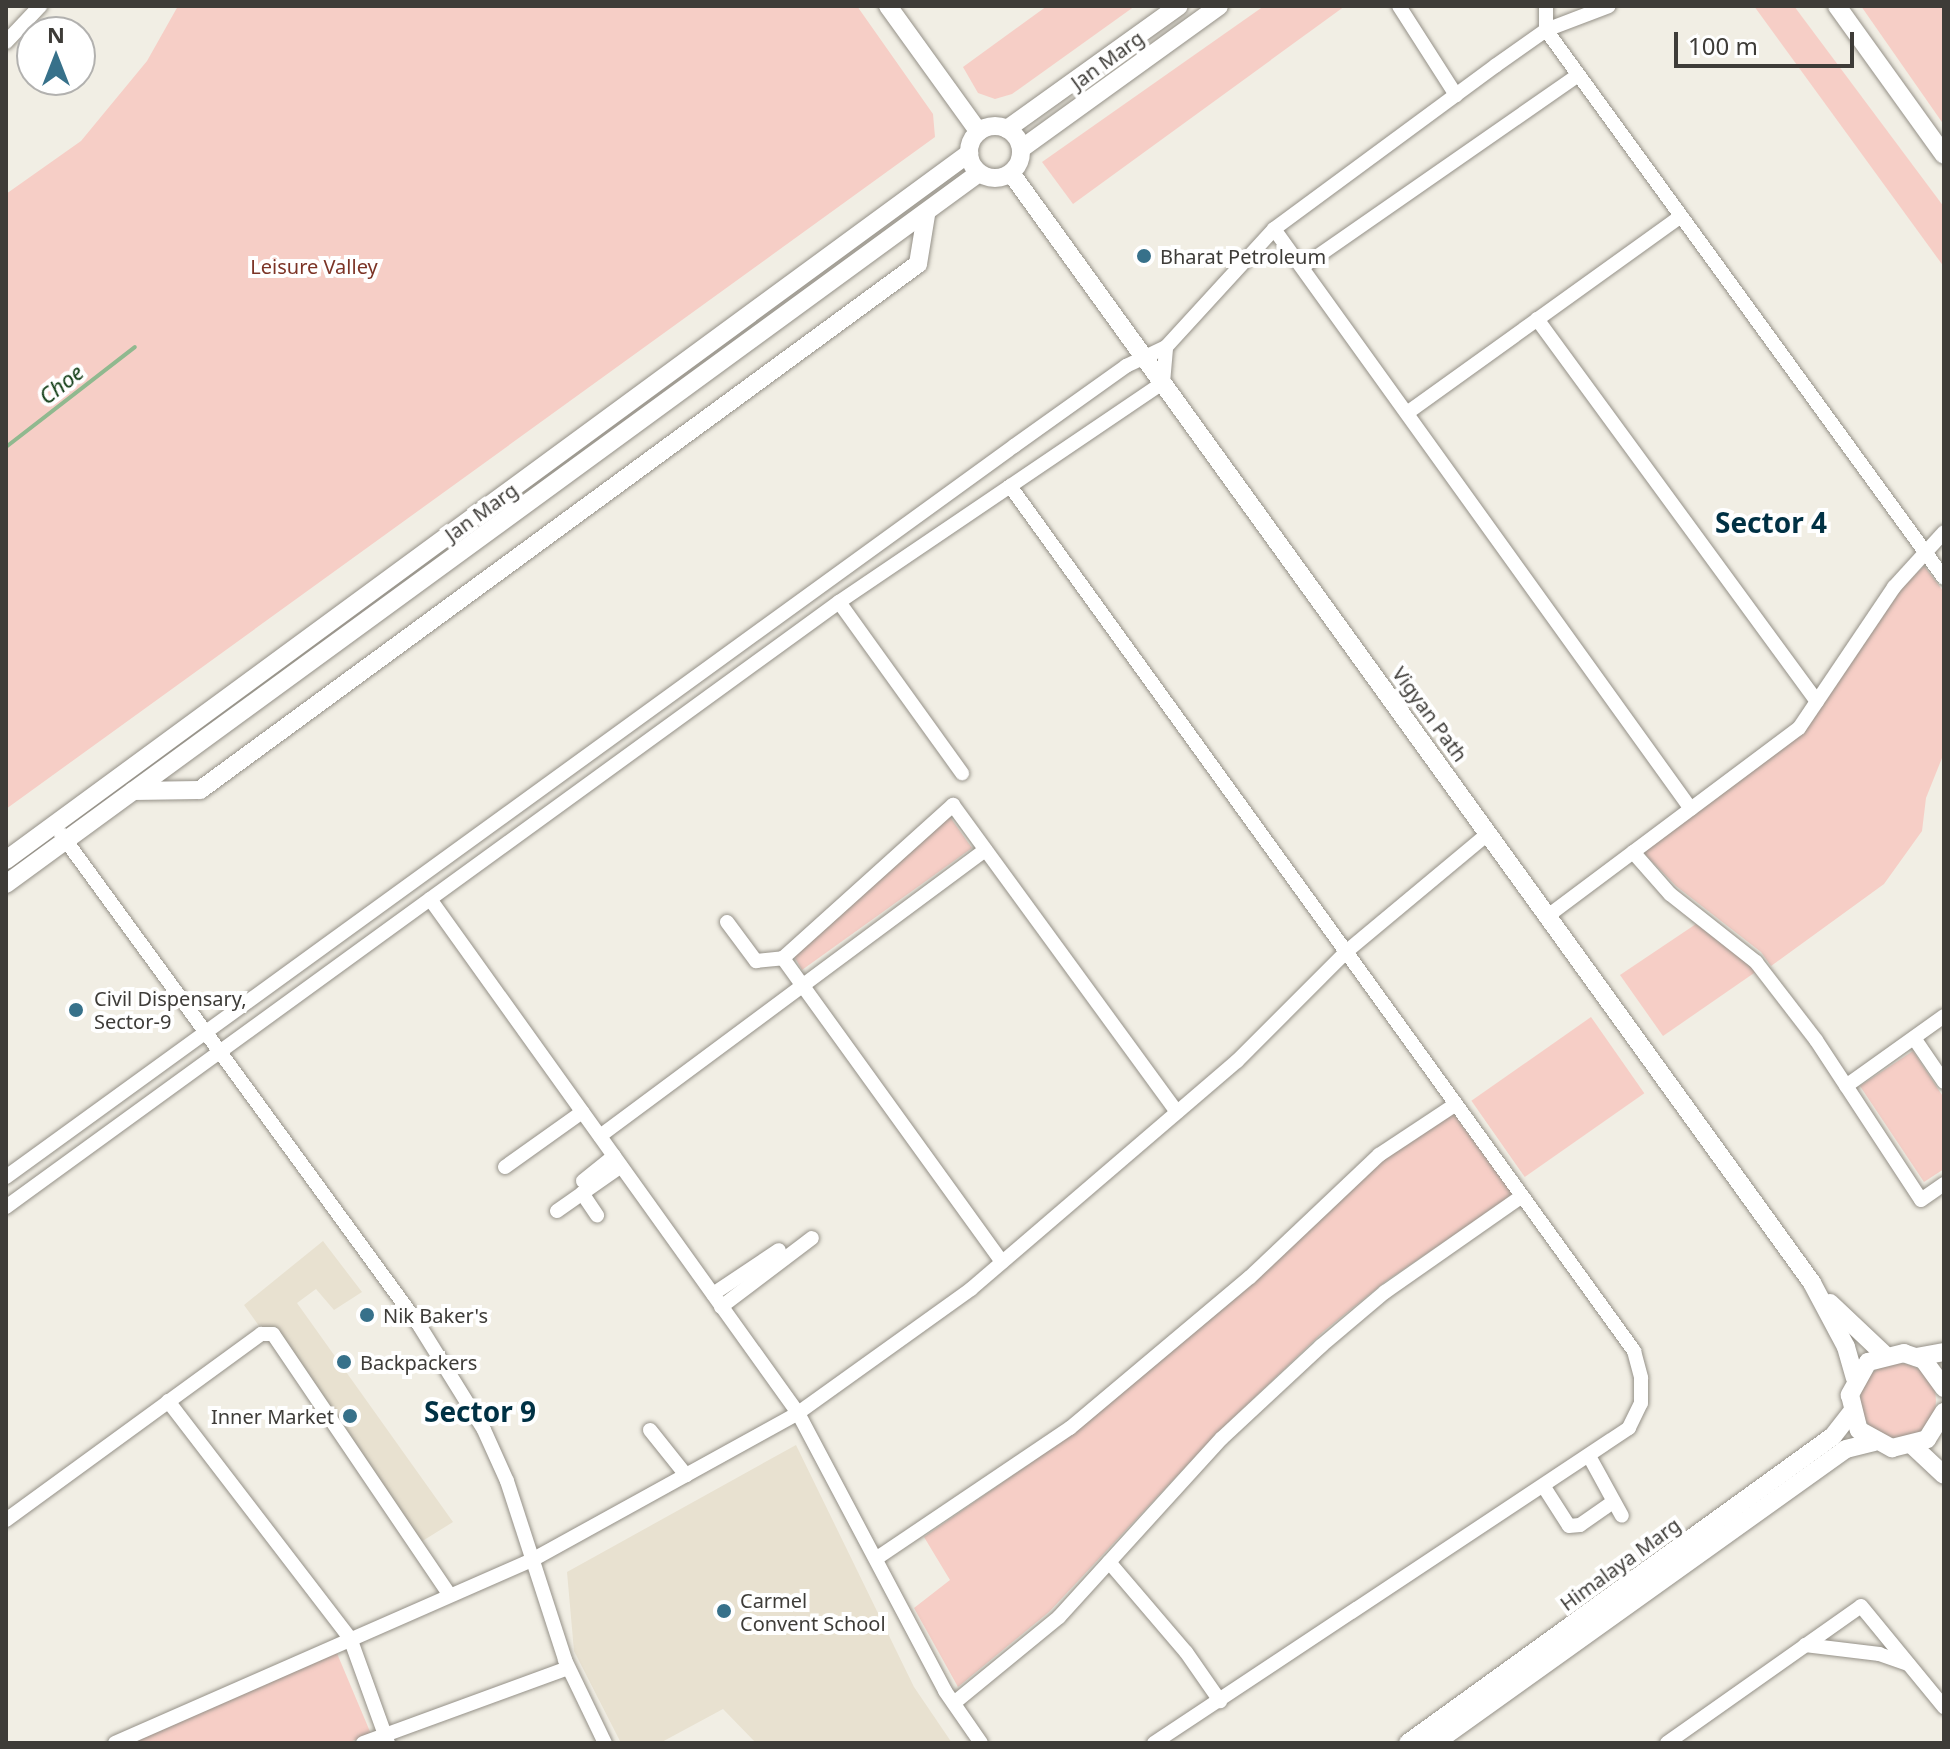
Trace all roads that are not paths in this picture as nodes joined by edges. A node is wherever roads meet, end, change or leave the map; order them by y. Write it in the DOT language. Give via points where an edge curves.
graph roads {
  1 [pos="40,6"];
  2 [pos="888,6"];
  3 [pos="1179,6"];
  4 [pos="1219,6"];
  5 [pos="1399,6"];
  6 [pos="1546,6"];
  7 [pos="1609,6"];
  8 [pos="1837,6"];
  9 [pos="1546,30"];
  10 [pos="6,42"];
  11 [pos="1578,75"];
  12 [pos="1456,95"];
  13 [pos="1007,129"];
  14 [pos="979,132"];
  15 [pos="1021,149"];
  16 [pos="969,153"];
  17 [pos="1944,155"];
  18 [pos="979,173"];
  19 [pos="1011,173"];
  20 [pos="926,215"];
  21 [pos="1681,216"];
  22 [pos="1274,229"];
  23 [pos="1302,267"];
  24 [pos="1537,319"];
  25 [pos="1166,347"];
  26 [pos="1145,356"];
  27 [pos="1163,383"];
  28 [pos="1407,413"];
  29 [pos="1010,486"];
  30 [pos="1944,532"];
  31 [pos="1925,553"];
  32 [pos="1944,578"];
  33 [pos="839,602"];
  34 [pos="1817,702"];
  35 [pos="962,773"];
  36 [pos="133,791"];
  37 [pos="1691,809"];
  38 [pos="54,825"];
  39 [pos="1489,833"];
  40 [pos="65,841"];
  41 [pos="985,850"];
  42 [pos="1633,852"];
  43 [pos="6,860"];
  44 [pos="6,884"];
  45 [pos="430,899"];
  46 [pos="1549,915"];
  47 [pos="727,922"];
  48 [pos="1346,952"];
  49 [pos="783,958"];
  50 [pos="802,988"];
  51 [pos="1944,1016"];
  52 [pos="203,1034"];
  53 [pos="1914,1038"];
  54 [pos="218,1053"];
  55 [pos="1944,1082"];
  56 [pos="1846,1086"];
  57 [pos="1456,1104"];
  58 [pos="582,1112"];
  59 [pos="1177,1112"];
  60 [pos="600,1136"];
  61 [pos="618,1161"];
  62 [pos="505,1167"];
  63 [pos="6,1177"];
  64 [pos="1944,1184"];
  65 [pos="582,1193"];
  66 [pos="1522,1196"];
  67 [pos="6,1207"];
  68 [pos="597,1215"];
  69 [pos="812,1238"];
  70 [pos="779,1250"];
  71 [pos="1002,1262"];
  72 [pos="1812,1283"];
  73 [pos="717,1300"];
  74 [pos="1944,1352"];
  75 [pos="1884,1354"];
  76 [pos="1916,1357"];
  77 [pos="1855,1378"];
  78 [pos="1944,1388"];
  79 [pos="168,1401"];
  80 [pos="798,1413"];
  81 [pos="1851,1413"];
  82 [pos="1942,1426"];
  83 [pos="650,1430"];
  84 [pos="1874,1442"];
  85 [pos="1913,1446"];
  86 [pos="1589,1456"];
  87 [pos="686,1475"];
  88 [pos="1944,1475"];
  89 [pos="1544,1487"];
  90 [pos="1612,1503"];
  91 [pos="1622,1516"];
  92 [pos="6,1520"];
  93 [pos="877,1558"];
  94 [pos="532,1560"];
  95 [pos="1109,1562"];
  96 [pos="450,1595"];
  97 [pos="350,1638"];
  98 [pos="1805,1645"];
  99 [pos="1909,1664"];
  100 [pos="568,1668"];
  101 [pos="1220,1701"];
  102 [pos="954,1703"];
  103 [pos="1944,1707"];
  104 [pos="386,1739"];
  105 [pos="115,1743"];
  106 [pos="363,1743"];
  107 [pos="605,1743"];
  108 [pos="981,1743"];
  109 [pos="1154,1743"];
  110 [pos="1408,1743"];
  111 [pos="1435,1743"];
  112 [pos="1667,1743"];
  1 -- 10 [label="street"];
  2 -- 14 [label="main road"];
  3 -- 13 [label="main road, Jan Marg"];
  4 -- 15 [label="main road, Jan Marg"];
  5 -- 12 [label="street"];
  6 -- 9 [label="street"];
  7 -- 9 [label="street"];
  8 -- 17 [label="main road"];
  9 -- 11 [label="street"];
  9 -- 12 [label="street"];
  11 -- 21 [label="street"];
  11 -- 23 [label="street"];
  12 -- 22 [label="street"];
  13 -- 14 [label="main road"];
  13 -- 15 [label="main road"];
  14 -- 16 [label="main road"];
  15 -- 19 [label="main road"];
  16 -- 18 [label="main road"];
  16 -- 38 [label="main road, Jan Marg"];
  18 -- 19 [label="main road" via="992,178"];
  18 -- 20 [label="main road, Jan Marg"];
  19 -- 26 [label="main road, Vigyan Path"];
  20 -- 36 [label="main road, Jan Marg"];
  20 -- 36 [label="main road" via="918,264 200,790"];
  21 -- 24 [label="street"];
  21 -- 31 [label="street"];
  22 -- 23 [label="street"];
  22 -- 25 [label="street"];
  23 -- 28 [label="street"];
  24 -- 28 [label="street"];
  24 -- 34 [label="street"];
  25 -- 26 [label="street"];
  25 -- 27 [label="street"];
  26 -- 27 [label="main road, Vigyan Path"];
  26 -- 52 [label="street"];
  27 -- 29 [label="street"];
  27 -- 39 [label="main road, Vigyan Path"];
  28 -- 37 [label="street"];
  29 -- 33 [label="street"];
  29 -- 48 [label="street"];
  30 -- 31 [label="street"];
  31 -- 32 [label="street"];
  31 -- 34 [label="street" via="1894,587"];
  33 -- 35 [label="street"];
  33 -- 45 [label="street"];
  34 -- 37 [label="street" via="1799,728"];
  36 -- 40 [label="main road, Jan Marg"];
  37 -- 42 [label="street"];
  38 -- 40 [label="street"];
  38 -- 43 [label="main road, Jan Marg"];
  39 -- 46 [label="main road, Vigyan Path"];
  39 -- 48 [label="street"];
  40 -- 44 [label="main road, Jan Marg"];
  40 -- 52 [label="street"];
  41 -- 49 [label="street" via="953,805"];
  41 -- 50 [label="street"];
  41 -- 59 [label="street"];
  42 -- 46 [label="street"];
  42 -- 56 [label="street" via="1670,894 1756,962"];
  45 -- 54 [label="street"];
  45 -- 58 [label="street"];
  46 -- 72 [label="main road, Vigyan Path"];
  47 -- 49 [label="street" via="756,961"];
  48 -- 57 [label="street"];
  48 -- 59 [label="street"];
  49 -- 50 [label="street"];
  50 -- 60 [label="street"];
  50 -- 71 [label="street"];
  51 -- 53 [label="street"];
  52 -- 54 [label="street"];
  52 -- 63 [label="street"];
  53 -- 55 [label="street"];
  53 -- 56 [label="street"];
  54 -- 67 [label="street"];
  54 -- 94 [label="street" via="419,1325 484,1430"];
  56 -- 64 [label="street" via="1921,1200"];
  57 -- 66 [label="street"];
  57 -- 93 [label="street" via="1379,1155 1250,1277 1070,1428"];
  58 -- 60 [label="street"];
  58 -- 62 [label="street"];
  59 -- 71 [label="street"];
  60 -- 61 [label="street"];
  61 -- 65 [label="street"];
  61 -- 65 [label="street" via="555,1207"];
  61 -- 73 [label="street"];
  65 -- 68 [label="street"];
  66 -- 86 [label="street" via="1634,1351 1641,1378 1641,1403 1629,1428"];
  66 -- 95 [label="street" via="1385,1292 1321,1346 1222,1438"];
  69 -- 73 [label="street"];
  70 -- 73 [label="street"];
  71 -- 80 [label="street"];
  72 -- 75 [label="main road, Vigyan Path"];
  72 -- 77 [label="main road, Vigyan Path" via="1846,1347"];
  73 -- 80 [label="street"];
  74 -- 76 [label="main road"];
  75 -- 76 [label="main road"];
  75 -- 77 [label="main road"];
  76 -- 78 [label="main road" via="1936,1371"];
  77 -- 81 [label="main road"];
  79 -- 92 [label="street"];
  79 -- 96 [label="street" via="261,1334 273,1334"];
  79 -- 97 [label="street"];
  80 -- 87 [label="street"];
  80 -- 93 [label="street"];
  81 -- 84 [label="main road"];
  81 -- 110 [label="main road, Himalaya Marg" via="1833,1436"];
  82 -- 85 [label="main road"];
  83 -- 87 [label="street"];
  84 -- 85 [label="main road" via="1892,1448"];
  84 -- 111 [label="main road, Himalaya Marg" via="1846,1449"];
  85 -- 88 [label="main road"];
  86 -- 89 [label="street"];
  86 -- 90 [label="street" via="1612,1491"];
  87 -- 94 [label="street"];
  89 -- 90 [label="street" via="1569,1526 1580,1525"];
  89 -- 101 [label="street"];
  90 -- 91 [label="street"];
  93 -- 102 [label="street"];
  94 -- 96 [label="street"];
  94 -- 100 [label="street"];
  95 -- 101 [label="street"];
  95 -- 102 [label="street" via="1059,1617"];
  96 -- 97 [label="street"];
  97 -- 104 [label="street"];
  97 -- 105 [label="street"];
  98 -- 99 [label="street" via="1879,1654"];
  98 -- 99 [label="street" via="1861,1606"];
  98 -- 112 [label="street"];
  99 -- 103 [label="street"];
  100 -- 104 [label="street"];
  100 -- 107 [label="street"];
  101 -- 109 [label="street"];
  102 -- 108 [label="street"];
  104 -- 106 [label="street"];
}
